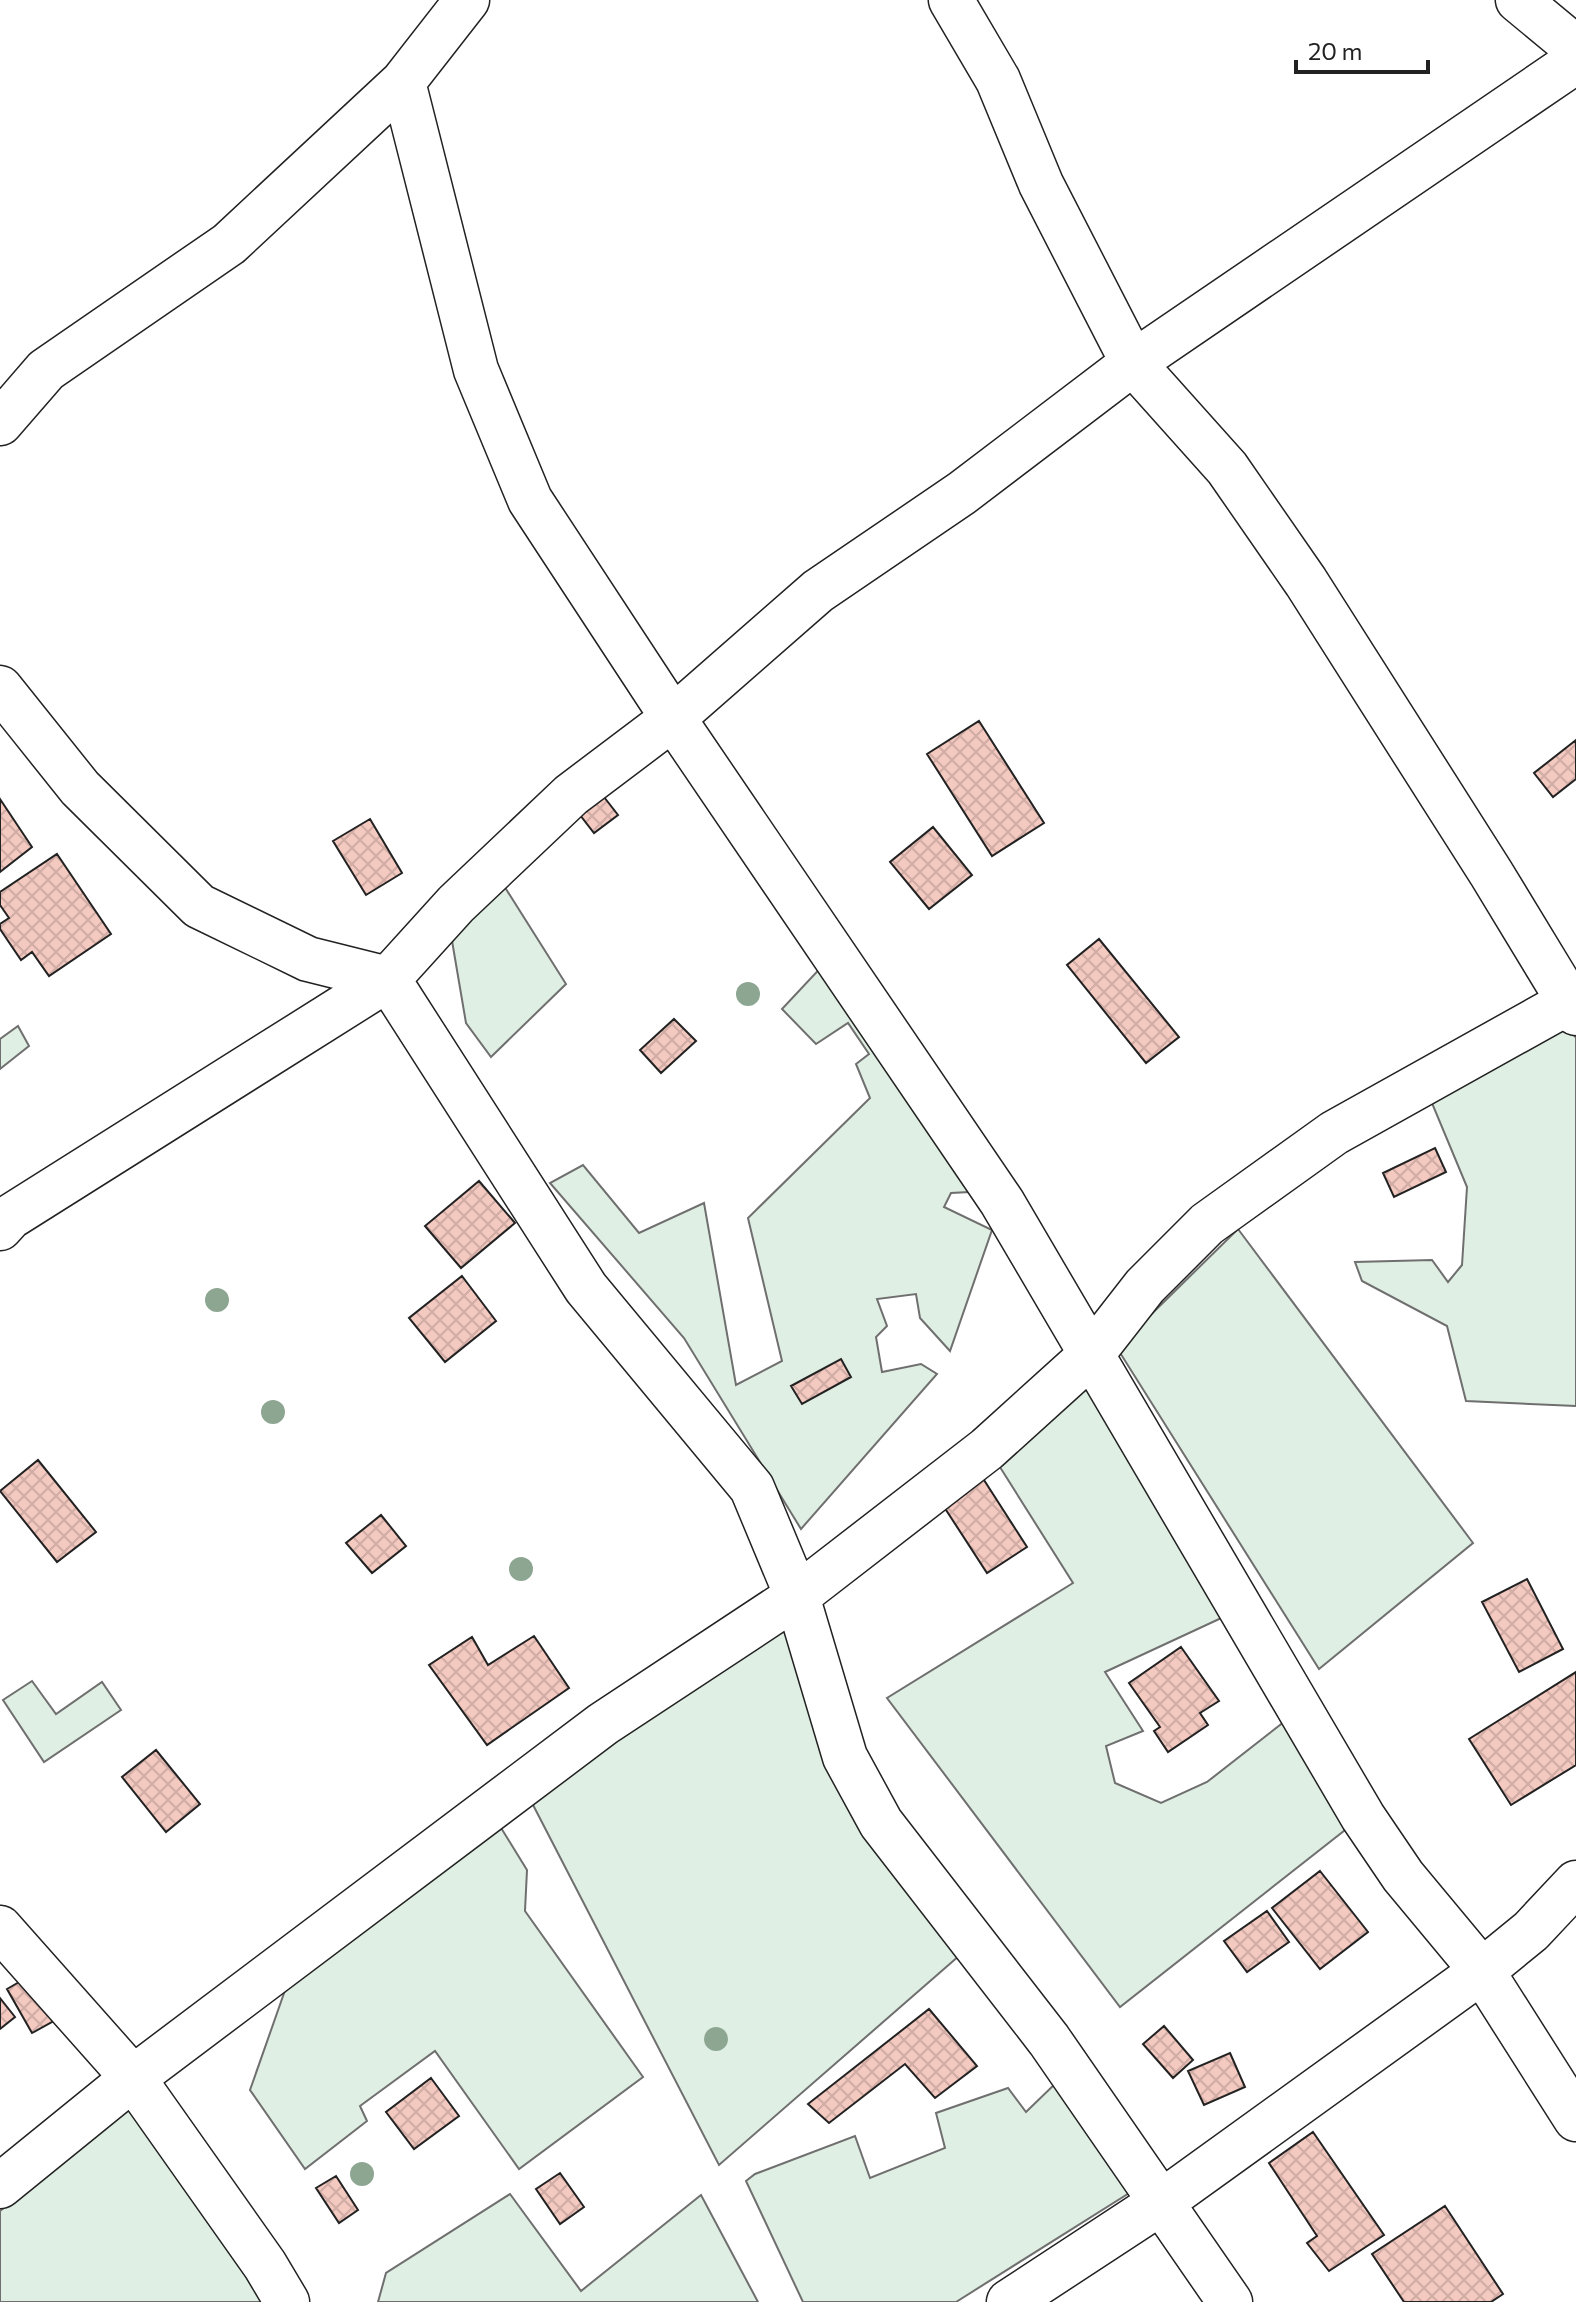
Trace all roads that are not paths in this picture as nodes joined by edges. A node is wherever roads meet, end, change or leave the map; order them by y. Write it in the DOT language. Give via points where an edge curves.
graph roads {
  1 [pos="467,0"];
  2 [pos="951,0"];
  3 [pos="1518,0"];
  4 [pos="1576,48"];
  5 [pos="1576,61"];
  6 [pos="403,82"];
  7 [pos="1133,363"];
  8 [pos="0,423"];
  9 [pos="0,688"];
  10 [pos="673,718"];
  11 [pos="388,979"];
  12 [pos="1574,1004"];
  13 [pos="0,1228"];
  14 [pos="1092,1354"];
  15 [pos="797,1596"];
  16 [pos="1576,1883"];
  17 [pos="0,1928"];
  18 [pos="1482,1971"];
  19 [pos="133,2078"];
  20 [pos="1576,2119"];
  21 [pos="0,2186"];
  22 [pos="1163,2201"];
  23 [pos="287,2302"];
  24 [pos="1009,2302"];
  25 [pos="1230,2302"];
  1 -- 6 [label="street"];
  2 -- 7 [label="street" via="998,80 1041,184"];
  3 -- 4 [label="street"];
  5 -- 7 [label="street"];
  6 -- 8 [label="street" via="229,244 46,370"];
  6 -- 10 [label="street" via="476,370 530,500"];
  7 -- 10 [label="street" via="962,493 818,591"];
  7 -- 12 [label="street" via="1227,468 1306,582"];
  9 -- 11 [label="street" via="80,788 199,906 308,959"];
  10 -- 11 [label="street" via="571,795 456,904"];
  10 -- 14 [label="street" via="1002,1202"];
  11 -- 13 [label="street"];
  11 -- 15 [label="street" via="586,1288 752,1488"];
  12 -- 14 [label="street" via="1334,1133 1207,1224 1145,1286"];
  14 -- 15 [label="street" via="987,1449"];
  14 -- 18 [label="street" via="1363,1817 1403,1876"];
  15 -- 19 [label="street" via="603,1724"];
  15 -- 22 [label="street" via="845,1757 881,1823 1049,2040"];
  16 -- 18 [label="street" via="1531,1931"];
  17 -- 19 [label="street"];
  18 -- 20 [label="street"];
  18 -- 22 [label="street"];
  19 -- 21 [label="street"];
  19 -- 23 [label="street"];
  22 -- 24 [label="street"];
  22 -- 25 [label="street"];
}
